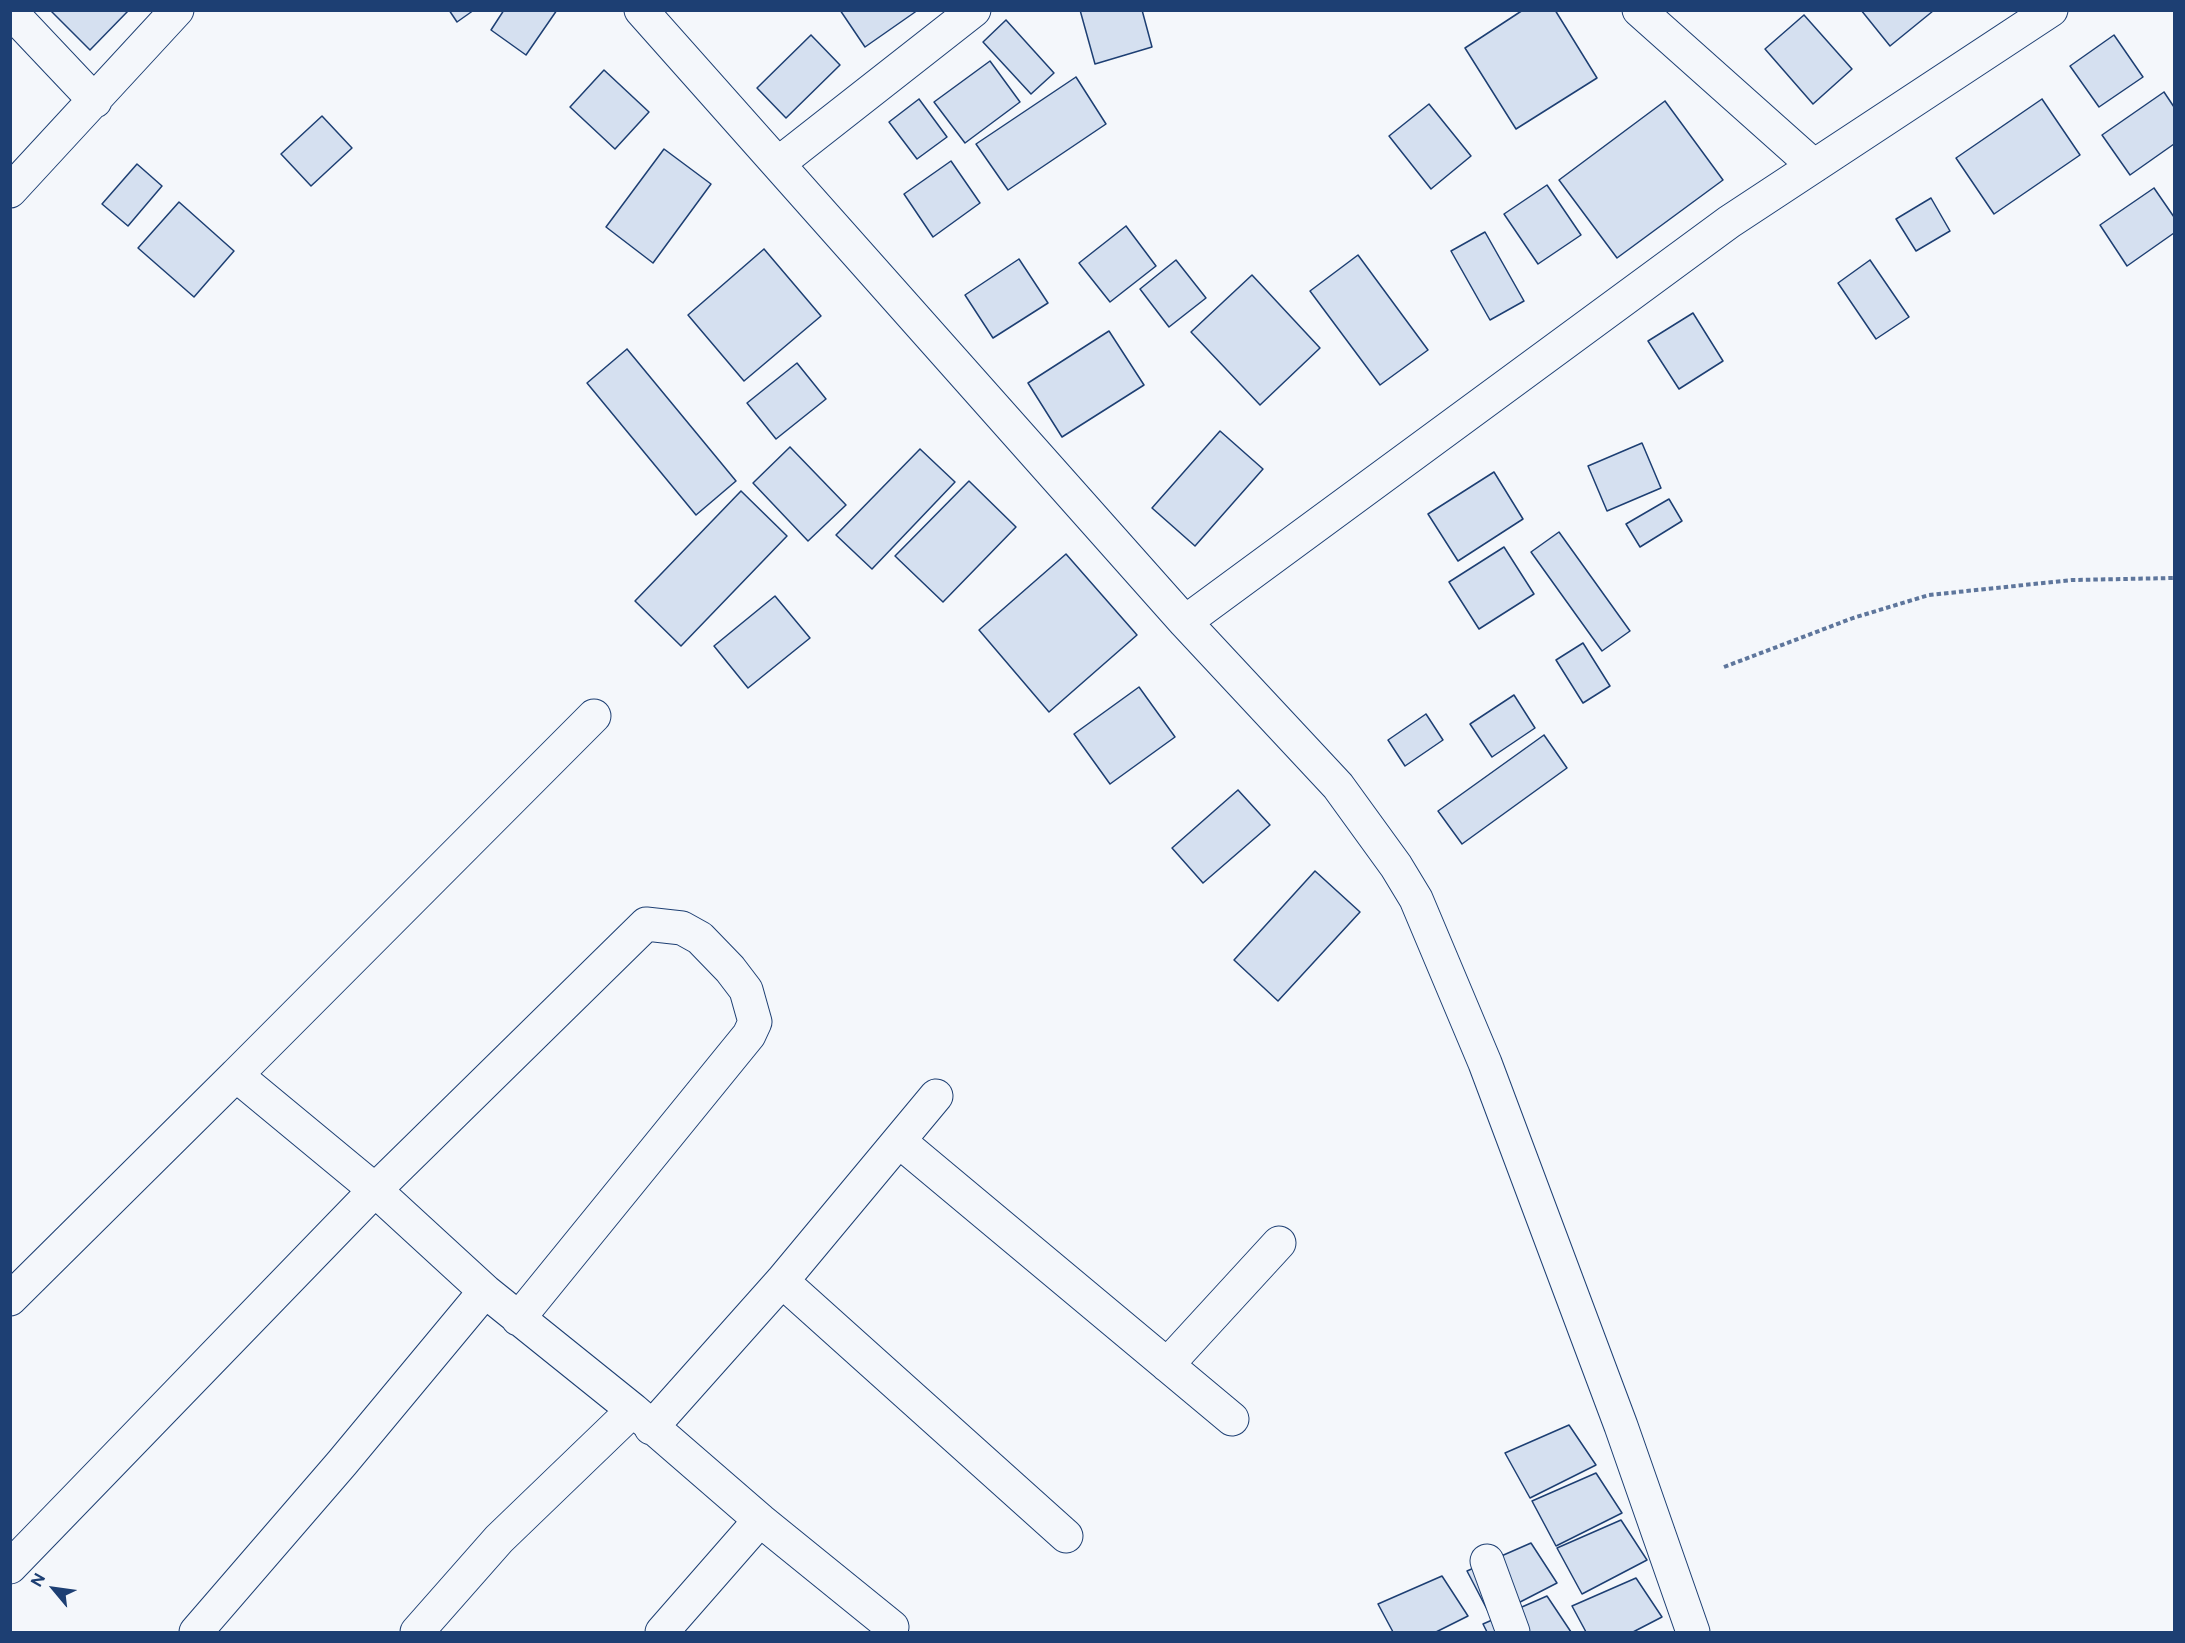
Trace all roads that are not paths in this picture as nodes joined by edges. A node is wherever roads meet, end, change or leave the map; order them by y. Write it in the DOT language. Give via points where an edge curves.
graph roads {
  1 [pos="177,10"];
  2 [pos="642,10"];
  3 [pos="974,10"];
  4 [pos="1639,10"];
  5 [pos="2050,10"];
  6 [pos="10,11"];
  7 [pos="95,101"];
  8 [pos="779,164"];
  9 [pos="1814,166"];
  10 [pos="10,191"];
  11 [pos="1185,622"];
  12 [pos="594,716"];
  13 [pos="236,1075"];
  14 [pos="936,1096"];
  15 [pos="899,1141"];
  16 [pos="375,1190"];
  17 [pos="1279,1244"];
  18 [pos="782,1281"];
  19 [pos="485,1291"];
  20 [pos="10,1299"];
  21 [pos="518,1319"];
  22 [pos="1167,1365"];
  23 [pos="642,1419"];
  24 [pos="1232,1419"];
  25 [pos="760,1520"];
  26 [pos="1066,1536"];
  27 [pos="1487,1561"];
  28 [pos="10,1567"];
  29 [pos="892,1631"];
  30 [pos="195,1632"];
  31 [pos="417,1632"];
  32 [pos="662,1632"];
  33 [pos="1513,1632"];
  34 [pos="1694,1632"];
  1 -- 7 [label="street"];
  2 -- 8 [label="street"];
  3 -- 8 [label="street"];
  4 -- 9 [label="street"];
  5 -- 9 [label="street"];
  6 -- 7 [label="street"];
  7 -- 10 [label="street"];
  8 -- 11 [label="street"];
  9 -- 11 [label="street" via="1719,229"];
  11 -- 34 [label="street" via="1338,786 1416,899 1485,1063"];
  12 -- 13 [label="street"];
  13 -- 16 [label="street"];
  13 -- 20 [label="street"];
  14 -- 15 [label="street"];
  15 -- 18 [label="street"];
  15 -- 22 [label="street"];
  16 -- 19 [label="street"];
  16 -- 21 [label="street" via="646,924 676,927 700,938 746,990 754,1022 749,1035"];
  16 -- 28 [label="street"];
  17 -- 22 [label="street"];
  18 -- 23 [label="street"];
  18 -- 26 [label="street"];
  19 -- 21 [label="street"];
  19 -- 30 [label="street"];
  21 -- 23 [label="street"];
  22 -- 24 [label="street"];
  23 -- 25 [label="street"];
  23 -- 31 [label="street" via="499,1539"];
  25 -- 29 [label="street"];
  25 -- 32 [label="street"];
  27 -- 33 [label="street"];
}
